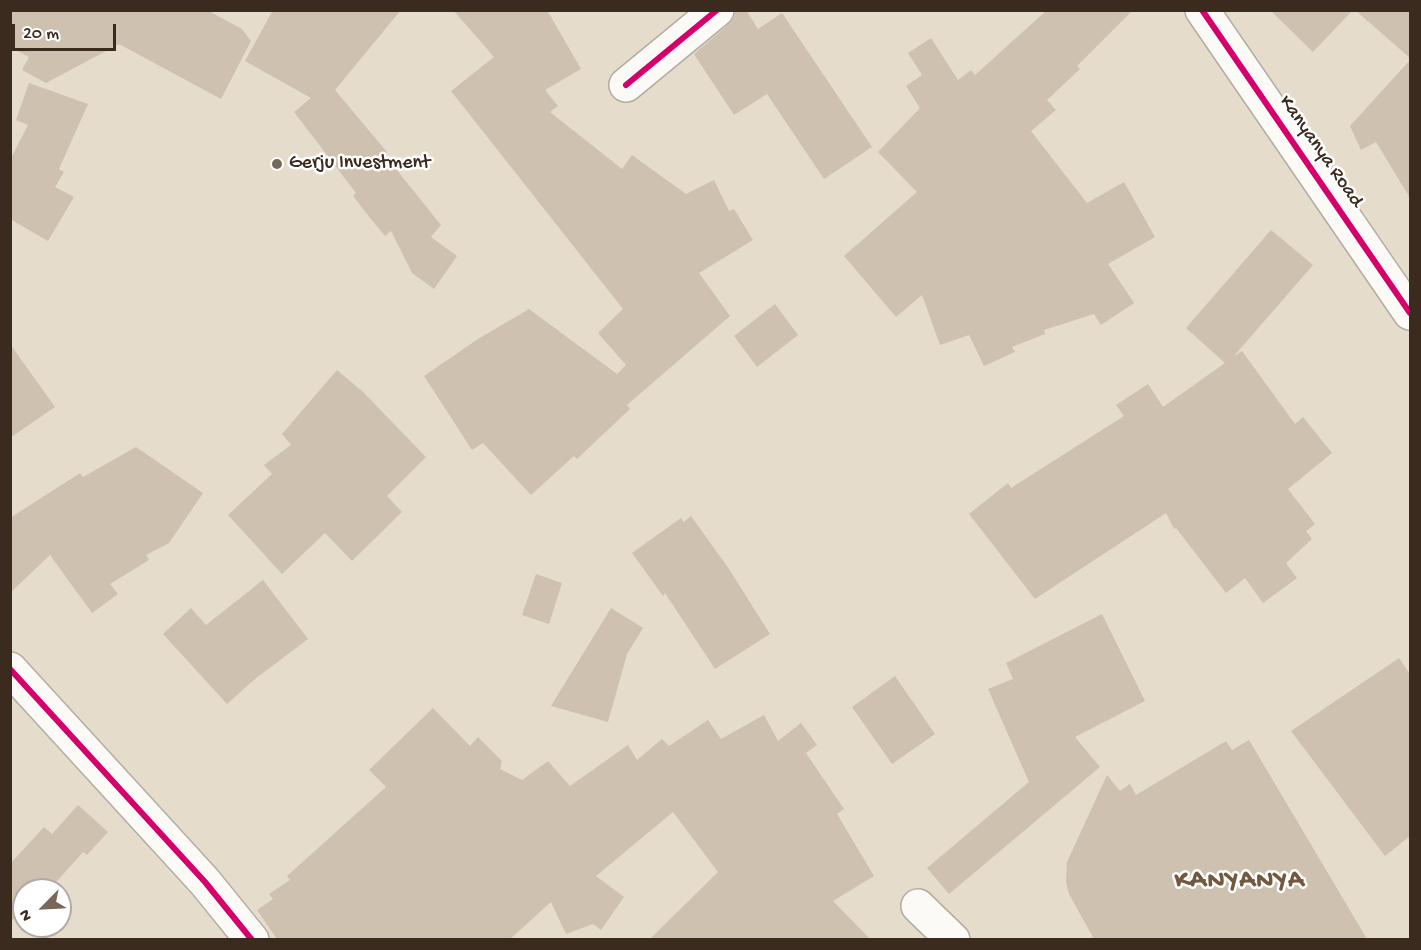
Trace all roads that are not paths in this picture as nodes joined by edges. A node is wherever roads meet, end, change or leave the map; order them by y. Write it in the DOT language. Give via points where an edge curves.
graph roads {
  1 [pos="717,10"];
  2 [pos="1202,10"];
  3 [pos="626,85"];
  4 [pos="1410,313"];
  5 [pos="10,669"];
  6 [pos="918,906"];
  7 [pos="252,939"];
  8 [pos="953,939"];
  1 -- 3 [label="street"];
  2 -- 4 [label="street, Kanyanya Road"];
  5 -- 7 [label="street" via="205,882"];
  6 -- 8 [label="street"];
}
